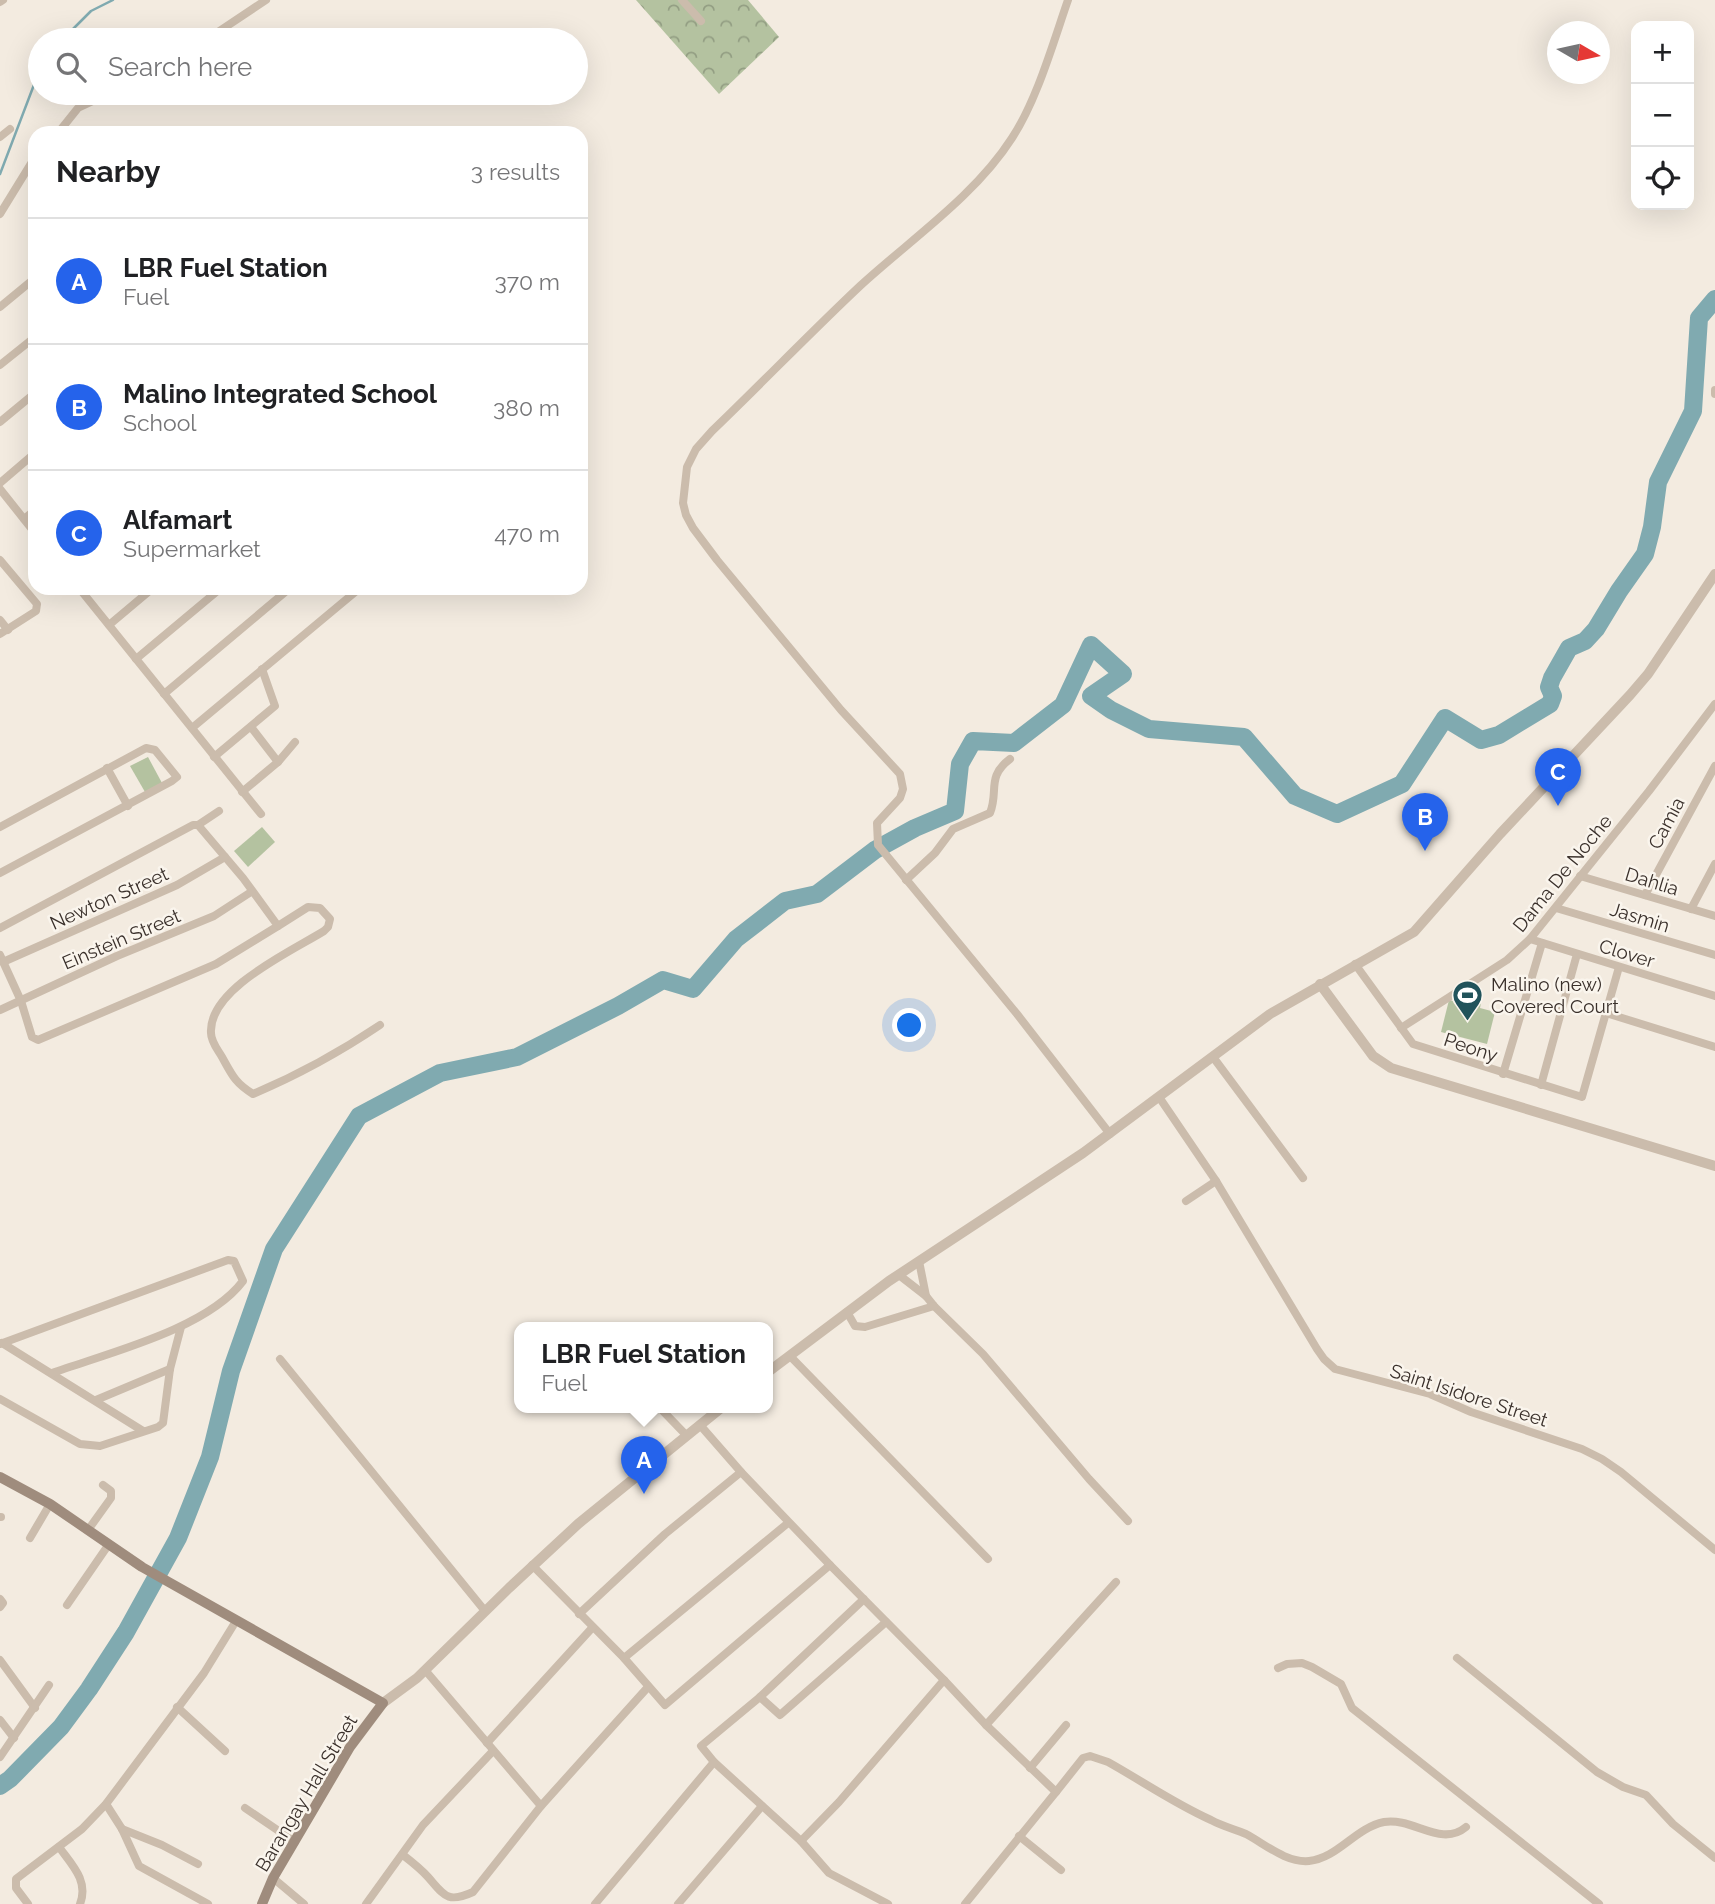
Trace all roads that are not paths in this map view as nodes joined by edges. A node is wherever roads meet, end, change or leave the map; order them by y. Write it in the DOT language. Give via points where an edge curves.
graph roads {
  1 [pos="266,0"];
  2 [pos="682,0"];
  3 [pos="1068,0"];
  4 [pos="701,22"];
  5 [pos="224,28"];
  6 [pos="84,105"];
  7 [pos="64,126"];
  8 [pos="10,129"];
  9 [pos="0,136"];
  10 [pos="28,168"];
  11 [pos="0,214"];
  12 [pos="28,284"];
  13 [pos="0,307"];
  14 [pos="28,343"];
  15 [pos="0,365"];
  16 [pos="28,399"];
  17 [pos="0,422"];
  18 [pos="28,459"];
  19 [pos="0,483"];
  20 [pos="0,489"];
  21 [pos="28,516"];
  22 [pos="24,519"];
  23 [pos="28,524"];
  24 [pos="0,560"];
  25 [pos="1715,574"];
  26 [pos="28,593"];
  27 [pos="29,595"];
  28 [pos="86,595"];
  29 [pos="145,595"];
  30 [pos="212,595"];
  31 [pos="282,595"];
  32 [pos="352,595"];
  33 [pos="0,620"];
  34 [pos="109,625"];
  35 [pos="4,632"];
  36 [pos="136,659"];
  37 [pos="262,669"];
  38 [pos="164,694"];
  39 [pos="1715,705"];
  40 [pos="251,727"];
  41 [pos="192,728"];
  42 [pos="295,742"];
  43 [pos="214,757"];
  44 [pos="1010,759"];
  45 [pos="278,762"];
  46 [pos="1715,766"];
  47 [pos="107,768"];
  48 [pos="242,792"];
  49 [pos="128,806"];
  50 [pos="219,811"];
  51 [pos="261,814"];
  52 [pos="198,825"];
  53 [pos="0,827"];
  54 [pos="225,857"];
  55 [pos="1715,864"];
  56 [pos="0,873"];
  57 [pos="1580,876"];
  58 [pos="906,880"];
  59 [pos="251,892"];
  60 [pos="1645,895"];
  61 [pos="1556,908"];
  62 [pos="1691,909"];
  63 [pos="1715,916"];
  64 [pos="278,926"];
  65 [pos="0,928"];
  66 [pos="1530,939"];
  67 [pos="1542,943"];
  68 [pos="1577,954"];
  69 [pos="1715,955"];
  70 [pos="2,958"];
  71 [pos="1355,964"];
  72 [pos="1619,967"];
  73 [pos="1320,984"];
  74 [pos="1715,996"];
  75 [pos="22,1001"];
  76 [pos="0,1010"];
  77 [pos="1606,1013"];
  78 [pos="380,1025"];
  79 [pos="1401,1028"];
  80 [pos="1715,1047"];
  81 [pos="1213,1057"];
  82 [pos="1503,1074"];
  83 [pos="1541,1085"];
  84 [pos="1159,1097"];
  85 [pos="1110,1134"];
  86 [pos="1715,1166"];
  87 [pos="1303,1178"];
  88 [pos="1216,1181"];
  89 [pos="1186,1201"];
  90 [pos="919,1261"];
  91 [pos="899,1275"];
  92 [pos="926,1296"];
  93 [pos="934,1306"];
  94 [pos="847,1312"];
  95 [pos="181,1327"];
  96 [pos="1,1343"];
  97 [pos="790,1356"];
  98 [pos="280,1359"];
  99 [pos="170,1368"];
  100 [pos="773,1368"];
  101 [pos="52,1373"];
  102 [pos="0,1399"];
  103 [pos="96,1400"];
  104 [pos="665,1413"];
  105 [pos="715,1413"];
  106 [pos="700,1425"];
  107 [pos="143,1432"];
  108 [pos="687,1436"];
  109 [pos="741,1472"];
  110 [pos="0,1477"];
  111 [pos="103,1485"];
  112 [pos="50,1504"];
  113 [pos="1128,1521"];
  114 [pos="788,1523"];
  115 [pos="88,1530"];
  116 [pos="30,1538"];
  117 [pos="109,1544"];
  118 [pos="1715,1550"];
  119 [pos="988,1559"];
  120 [pos="532,1565"];
  121 [pos="830,1566"];
  122 [pos="1116,1582"];
  123 [pos="0,1599"];
  124 [pos="864,1599"];
  125 [pos="67,1605"];
  126 [pos="0,1607"];
  127 [pos="485,1611"];
  128 [pos="579,1614"];
  129 [pos="236,1621"];
  130 [pos="886,1622"];
  131 [pos="592,1628"];
  132 [pos="624,1658"];
  133 [pos="1457,1658"];
  134 [pos="0,1660"];
  135 [pos="1278,1668"];
  136 [pos="425,1670"];
  137 [pos="944,1681"];
  138 [pos="50,1685"];
  139 [pos="648,1687"];
  140 [pos="760,1697"];
  141 [pos="383,1703"];
  142 [pos="177,1707"];
  143 [pos="35,1708"];
  144 [pos="0,1720"];
  145 [pos="986,1725"];
  146 [pos="1066,1725"];
  147 [pos="13,1738"];
  148 [pos="490,1747"];
  149 [pos="225,1751"];
  150 [pos="0,1757"];
  151 [pos="714,1762"];
  152 [pos="1030,1768"];
  153 [pos="1056,1792"];
  154 [pos="106,1804"];
  155 [pos="541,1806"];
  156 [pos="762,1807"];
  157 [pos="245,1808"];
  158 [pos="1466,1827"];
  159 [pos="122,1829"];
  160 [pos="1019,1836"];
  161 [pos="800,1841"];
  162 [pos="295,1842"];
  163 [pos="59,1847"];
  164 [pos="403,1855"];
  165 [pos="1715,1858"];
  166 [pos="198,1864"];
  167 [pos="1061,1870"];
  168 [pos="273,1878"];
  169 [pos="28,1904"];
  170 [pos="80,1904"];
  171 [pos="208,1904"];
  172 [pos="262,1904"];
  173 [pos="303,1904"];
  174 [pos="366,1904"];
  175 [pos="596,1904"];
  176 [pos="678,1904"];
  177 [pos="888,1904"];
  178 [pos="965,1904"];
  179 [pos="1600,1904"];
  1 -- 5 [label="street"];
  2 -- 4 [label="street"];
  3 -- 58 [label="street" via="1037,83 1004,149 955,203 861,285 712,431 687,467 683,503 693,528 841,710 900,774 900,798 877,823 878,845"];
  6 -- 7 [label="street"];
  8 -- 9 [label="street"];
  10 -- 11 [label="street"];
  12 -- 13 [label="street"];
  14 -- 15 [label="street"];
  16 -- 17 [label="street"];
  18 -- 19 [label="street"];
  20 -- 22 [label="street"];
  21 -- 22 [label="street"];
  22 -- 23 [label="street"];
  24 -- 26 [label="street"];
  25 -- 71 [label="street" via="1648,674 1422,925"];
  27 -- 35 [label="street" via="37,604 36,611"];
  28 -- 34 [label="street"];
  29 -- 34 [label="street"];
  30 -- 36 [label="street"];
  31 -- 38 [label="street"];
  32 -- 37 [label="street"];
  33 -- 35 [label="street"];
  34 -- 36 [label="street"];
  36 -- 38 [label="street"];
  37 -- 40 [label="street" via="275,705"];
  37 -- 41 [label="street"];
  38 -- 41 [label="street"];
  39 -- 57 [label="street, Dama De Noche"];
  40 -- 43 [label="street"];
  40 -- 45 [label="street"];
  41 -- 43 [label="street"];
  42 -- 45 [label="street"];
  43 -- 48 [label="street"];
  44 -- 58 [label="street" via="995,774 990,813 953,829"];
  45 -- 48 [label="street"];
  46 -- 60 [label="street, Camia"];
  47 -- 49 [label="street"];
  47 -- 49 [label="street" via="150,747 175,773 177,778"];
  47 -- 53 [label="street"];
  48 -- 51 [label="street"];
  49 -- 56 [label="street"];
  50 -- 52 [label="street"];
  52 -- 54 [label="street"];
  52 -- 65 [label="street"];
  54 -- 59 [label="street"];
  54 -- 70 [label="street, Newton Street" via="177,885"];
  55 -- 62 [label="street"];
  57 -- 60 [label="street, Dahlia"];
  57 -- 61 [label="street, Dama De Noche"];
  58 -- 85 [label="street"];
  59 -- 64 [label="street"];
  59 -- 75 [label="street, Einstein Street" via="214,916"];
  60 -- 62 [label="street, Dahlia"];
  61 -- 66 [label="street, Dama De Noche"];
  61 -- 69 [label="street, Jasmin"];
  62 -- 63 [label="street, Dahlia"];
  64 -- 75 [label="street" via="216,964 38,1040 32,1037"];
  64 -- 78 [label="street" via="308,907 320,908 330,919 324,932 240,982 221,1003 211,1034 239,1085 253,1094 337,1054"];
  66 -- 67 [label="street, Clover"];
  66 -- 79 [label="street, Dama De Noche" via="1507,960"];
  67 -- 68 [label="street, Clover"];
  67 -- 82 [label="street"];
  68 -- 72 [label="street, Clover"];
  68 -- 83 [label="street"];
  70 -- 75 [label="street"];
  71 -- 73 [label="street"];
  71 -- 79 [label="street, Peony"];
  72 -- 74 [label="street, Clover"];
  72 -- 77 [label="street"];
  73 -- 81 [label="street"];
  73 -- 86 [label="street" via="1373,1056 1391,1068"];
  75 -- 76 [label="street, Einstein Street"];
  77 -- 80 [label="street"];
  77 -- 83 [label="street, Peony" via="1582,1097"];
  79 -- 82 [label="street, Peony" via="1419,1047"];
  81 -- 84 [label="street"];
  81 -- 87 [label="street"];
  82 -- 83 [label="street, Peony"];
  84 -- 85 [label="street"];
  84 -- 88 [label="street, Saint Isidore Street"];
  85 -- 90 [label="street"];
  88 -- 89 [label="street"];
  88 -- 118 [label="street, Saint Isidore Street" via="1329,1365 1430,1394 1582,1449 1621,1472"];
  90 -- 91 [label="street"];
  90 -- 92 [label="street"];
  91 -- 92 [label="street"];
  91 -- 94 [label="street"];
  92 -- 93 [label="street"];
  93 -- 94 [label="street" via="865,1327 855,1326"];
  93 -- 113 [label="street" via="984,1354"];
  94 -- 97 [label="street"];
  95 -- 96 [label="street" via="212,1310 241,1285 243,1278 234,1261"];
  95 -- 99 [label="street"];
  95 -- 101 [label="street"];
  96 -- 101 [label="street"];
  97 -- 100 [label="street"];
  97 -- 119 [label="street"];
  98 -- 127 [label="street"];
  99 -- 103 [label="street"];
  99 -- 107 [label="street" via="162,1426"];
  101 -- 103 [label="street"];
  102 -- 107 [label="street" via="80,1444 100,1446"];
  103 -- 107 [label="street"];
  104 -- 108 [label="street"];
  105 -- 106 [label="street"];
  106 -- 108 [label="street"];
  106 -- 109 [label="street"];
  108 -- 120 [label="street"];
  109 -- 114 [label="street"];
  109 -- 128 [label="street"];
  110 -- 112 [label="main road"];
  111 -- 115 [label="street" via="111,1497"];
  112 -- 115 [label="main road"];
  112 -- 116 [label="street"];
  114 -- 121 [label="street"];
  114 -- 132 [label="street"];
  115 -- 117 [label="main road"];
  117 -- 125 [label="street"];
  117 -- 129 [label="main road"];
  120 -- 127 [label="street"];
  120 -- 128 [label="street"];
  121 -- 124 [label="street"];
  121 -- 139 [label="street" via="665,1705"];
  122 -- 145 [label="street"];
  123 -- 126 [label="street"];
  124 -- 130 [label="street"];
  124 -- 140 [label="street"];
  127 -- 136 [label="street"];
  128 -- 131 [label="street"];
  129 -- 141 [label="main road"];
  129 -- 142 [label="street"];
  130 -- 137 [label="street"];
  130 -- 140 [label="street" via="780,1715"];
  131 -- 132 [label="street"];
  131 -- 148 [label="street"];
  132 -- 139 [label="street"];
  133 -- 165 [label="street" via="1597,1772 1646,1796"];
  134 -- 143 [label="street"];
  135 -- 179 [label="street" via="1308,1665 1341,1684 1352,1708"];
  136 -- 141 [label="street"];
  136 -- 148 [label="street"];
  137 -- 145 [label="street"];
  137 -- 161 [label="street"];
  138 -- 143 [label="street"];
  139 -- 155 [label="street"];
  140 -- 151 [label="street" via="701,1746"];
  141 -- 162 [label="main road, Barangay Hall Street" via="350,1746"];
  142 -- 149 [label="street"];
  142 -- 154 [label="street"];
  143 -- 147 [label="street"];
  144 -- 147 [label="street"];
  145 -- 152 [label="street"];
  146 -- 152 [label="street"];
  147 -- 150 [label="street"];
  148 -- 155 [label="street"];
  148 -- 164 [label="street"];
  151 -- 156 [label="street"];
  151 -- 175 [label="street"];
  152 -- 153 [label="street"];
  153 -- 158 [label="street" via="1083,1758 1090,1756 1289,1858 1307,1861 1325,1858 1360,1831 1385,1822 1442,1835 1458,1834"];
  153 -- 160 [label="street"];
  154 -- 159 [label="street"];
  154 -- 163 [label="street"];
  155 -- 164 [label="street" via="473,1892 459,1899 443,1896"];
  156 -- 161 [label="street"];
  156 -- 176 [label="street"];
  157 -- 162 [label="street"];
  159 -- 166 [label="street"];
  159 -- 171 [label="street" via="139,1867"];
  160 -- 167 [label="street"];
  160 -- 178 [label="street"];
  161 -- 177 [label="street" via="829,1872"];
  162 -- 168 [label="main road, Barangay Hall Street"];
  163 -- 169 [label="street" via="16,1879 16,1888"];
  163 -- 170 [label="street" via="82,1880"];
  164 -- 174 [label="street"];
  168 -- 172 [label="main road, Barangay Hall Street"];
  168 -- 173 [label="street"];
}
